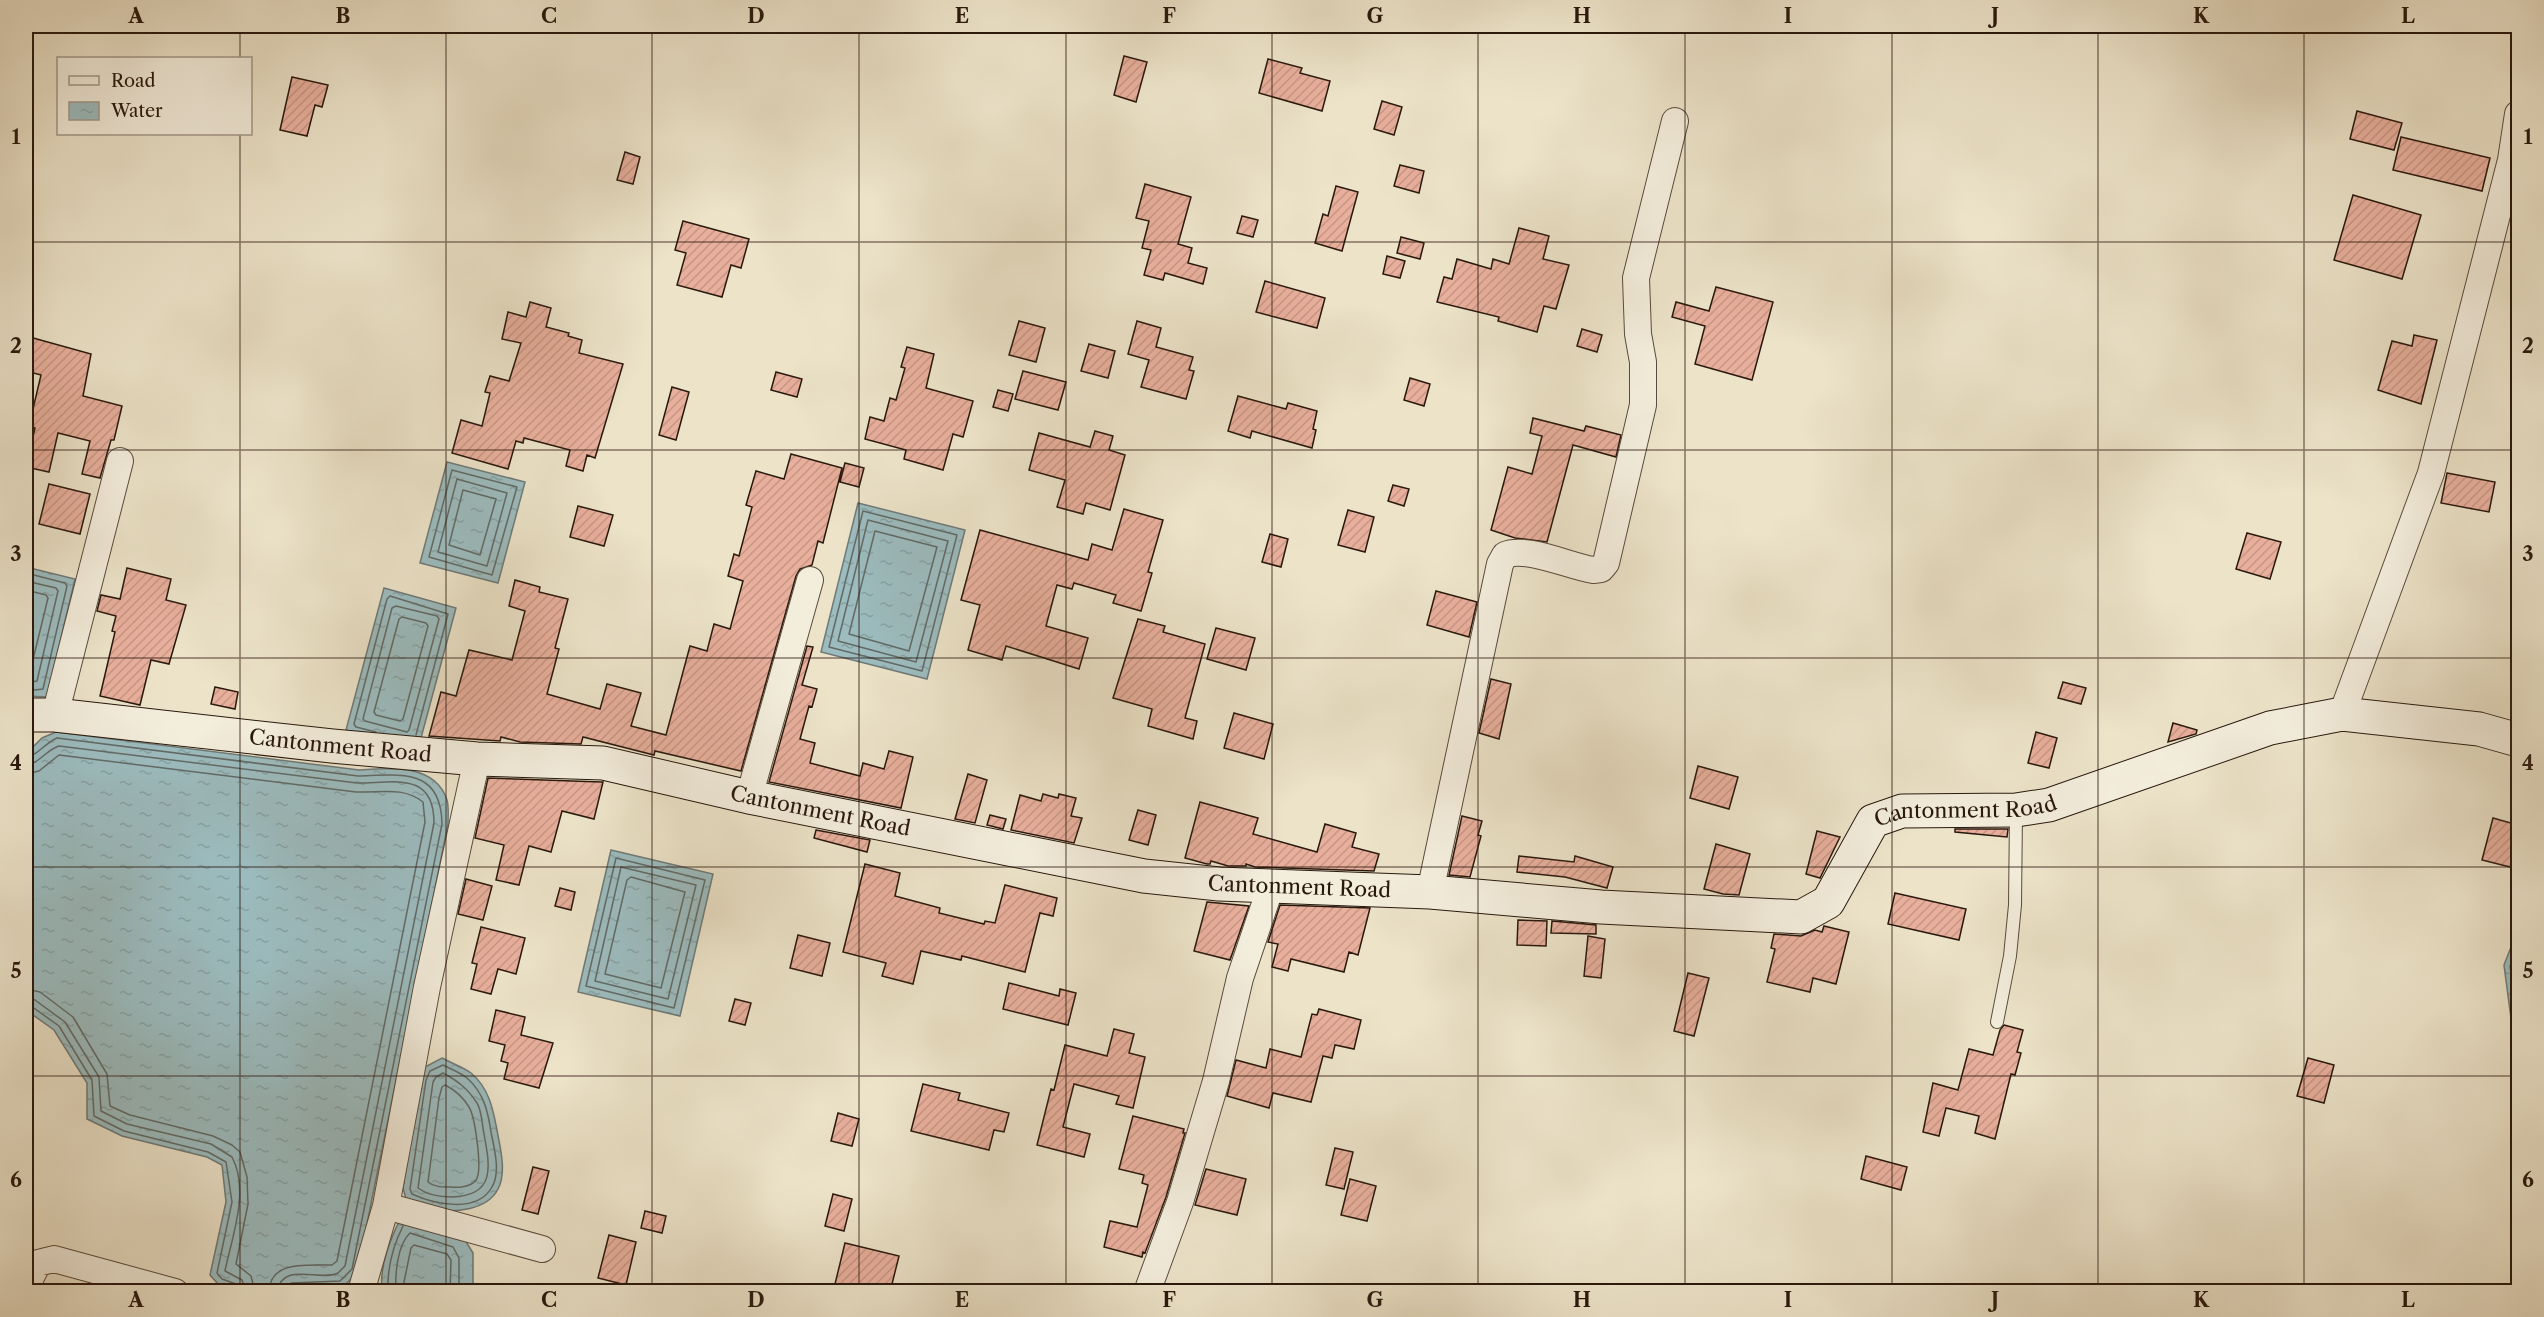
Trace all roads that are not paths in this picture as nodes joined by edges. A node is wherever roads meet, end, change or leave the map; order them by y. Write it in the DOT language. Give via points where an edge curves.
graph roads {
  1 [pos="2518,114"];
  2 [pos="1675,122"];
  3 [pos="120,461"];
  4 [pos="810,580"];
  5 [pos="2342,714"];
  6 [pos="40,715"];
  7 [pos="2518,740"];
  8 [pos="477,759"];
  9 [pos="749,797"];
  10 [pos="2016,810"];
  11 [pos="1271,886"];
  12 [pos="1430,892"];
  13 [pos="1997,1022"];
  14 [pos="386,1206"];
  15 [pos="542,1249"];
  16 [pos="26,1287"];
  17 [pos="175,1292"];
  18 [pos="361,1292"];
  19 [pos="1147,1292"];
  1 -- 5 [label="street" via="2511,160 2431,473"];
  2 -- 12 [label="street" via="1636,278 1643,405 1606,563 1593,570 1513,552 1505,555 1500,564"];
  3 -- 6 [label="street"];
  4 -- 9 [label="street"];
  5 -- 7 [label="main road, Cantonment Road" via="2479,729"];
  5 -- 10 [label="main road, Cantonment Road" via="2270,728 2049,805"];
  6 -- 8 [label="main road, Cantonment Road"];
  8 -- 9 [label="main road, Cantonment Road" via="603,763"];
  8 -- 14 [label="street" via="427,987"];
  9 -- 11 [label="main road, Cantonment Road" via="1144,876"];
  10 -- 12 [label="main road, Cantonment Road" via="1902,811 1874,821 1828,902 1801,917 1601,907"];
  10 -- 13 [label="lane" via="2014,915"];
  11 -- 12 [label="main road, Cantonment Road"];
  11 -- 19 [label="street" via="1240,978 1216,1081 1180,1202"];
  14 -- 15 [label="street"];
  14 -- 18 [label="street"];
  16 -- 17 [label="street" via="38,1263 54,1259"];
}
